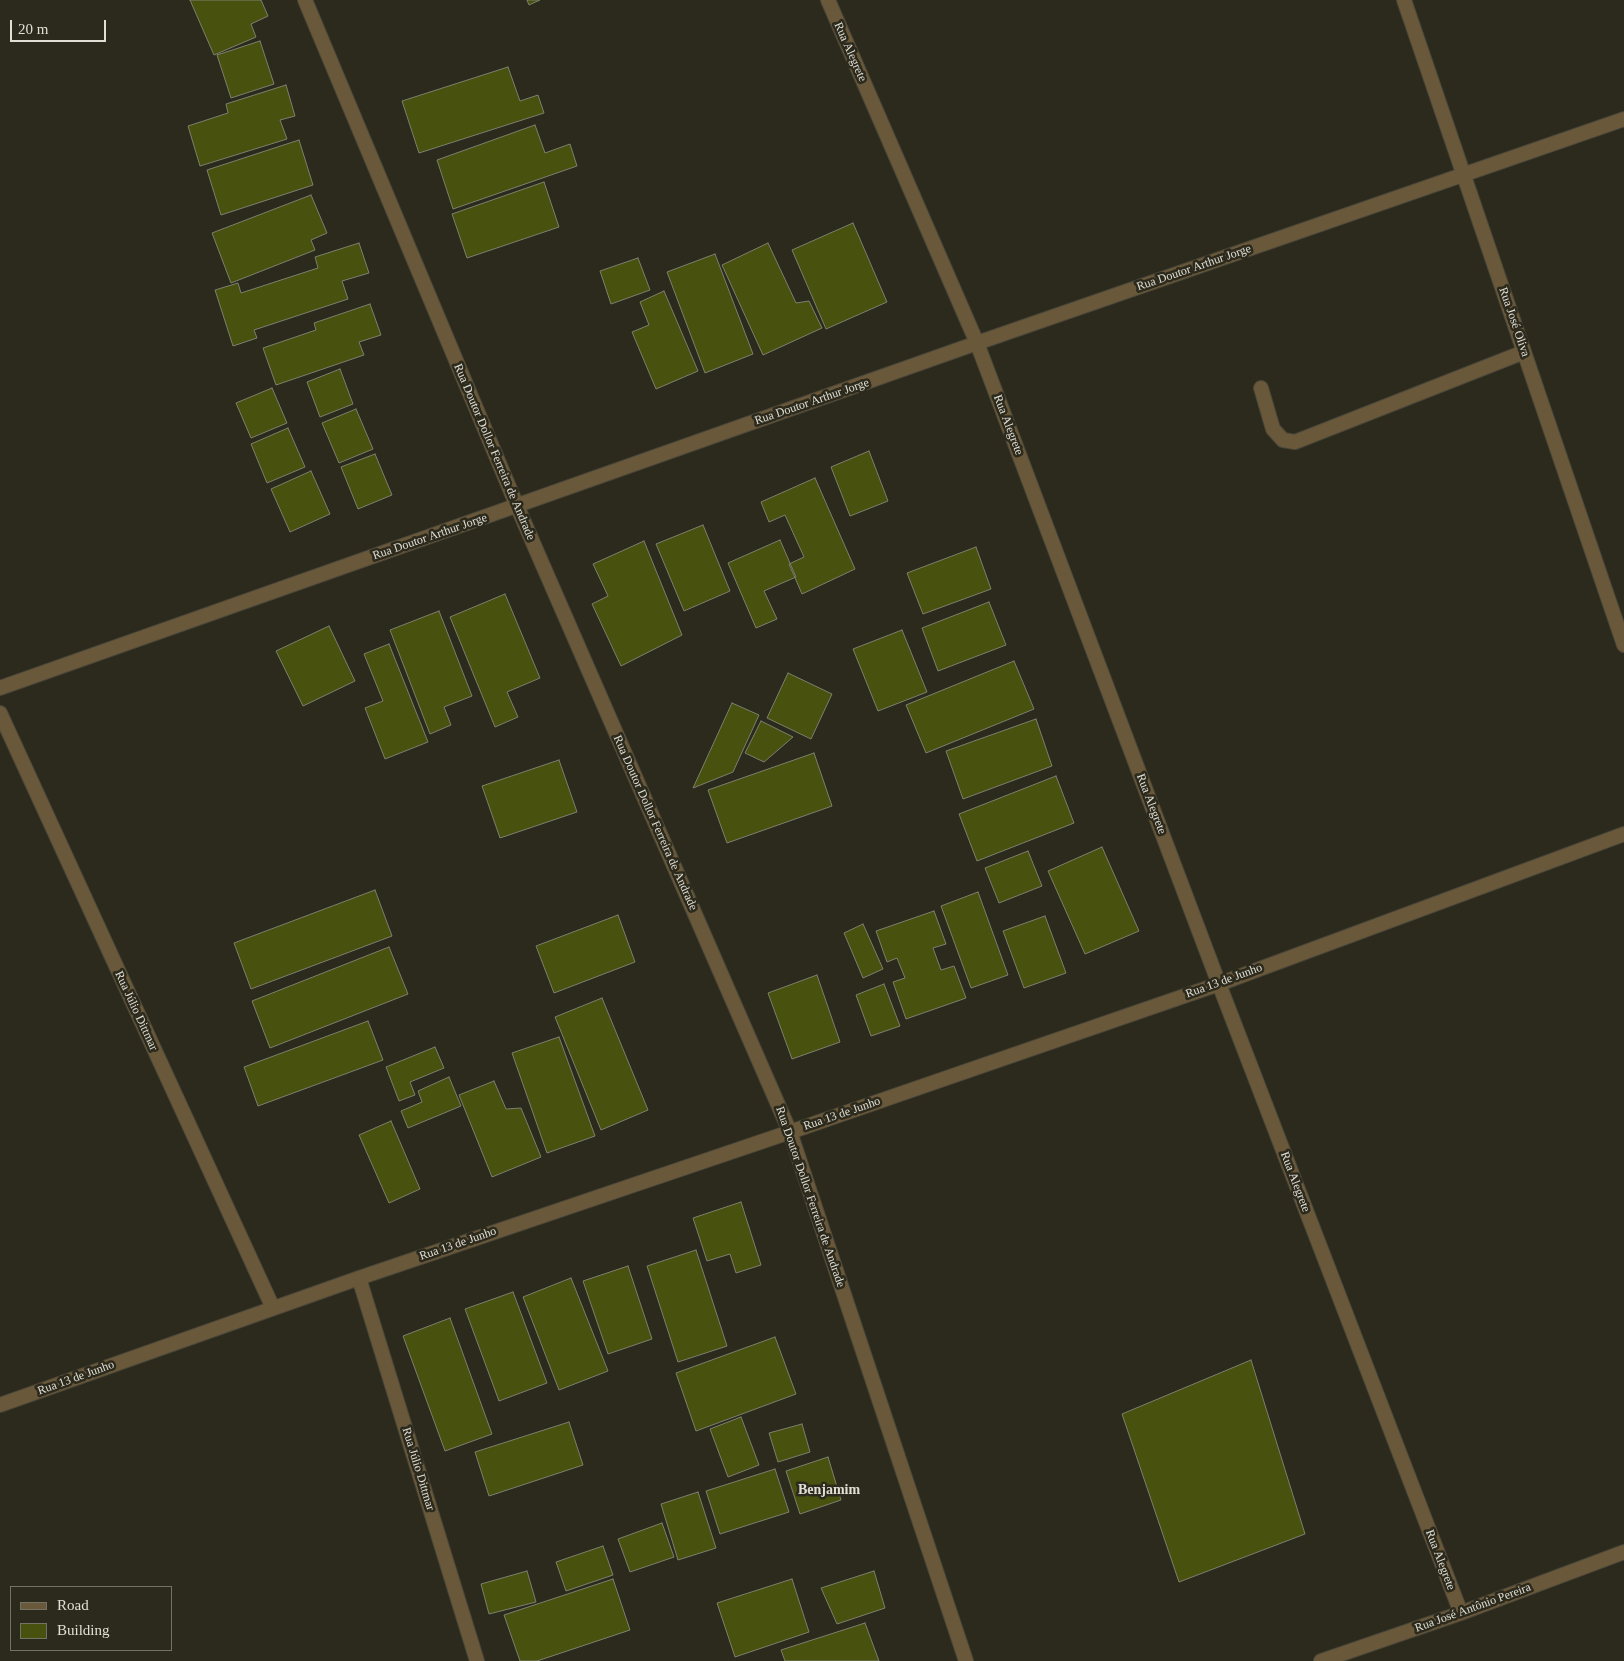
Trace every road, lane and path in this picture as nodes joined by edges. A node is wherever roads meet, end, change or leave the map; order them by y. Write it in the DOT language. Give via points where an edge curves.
graph roads {
  1 [pos="305,0"];
  2 [pos="828,0"];
  3 [pos="1404,0"];
  4 [pos="1624,118"];
  5 [pos="1463,173"];
  6 [pos="977,343"];
  7 [pos="1524,352"];
  8 [pos="1261,388"];
  9 [pos="517,506"];
  10 [pos="1624,645"];
  11 [pos="0,688"];
  12 [pos="0,713"];
  13 [pos="1624,834"];
  14 [pos="1219,984"];
  15 [pos="790,1132"];
  16 [pos="359,1278"];
  17 [pos="272,1308"];
  18 [pos="0,1405"];
  19 [pos="1624,1552"];
  20 [pos="1461,1613"];
  21 [pos="476,1661"];
  22 [pos="966,1661"];
  23 [pos="1321,1661"];
  1 -- 9 [label="street, Rua Doutor Dollor Ferreira de Andrade"];
  2 -- 6 [label="street, Rua Alegrete"];
  3 -- 5 [label="street, Rua José Oliva"];
  4 -- 5 [label="street, Rua Doutor Arthur Jorge"];
  5 -- 6 [label="street, Rua Doutor Arthur Jorge"];
  5 -- 7 [label="street, Rua José Oliva"];
  6 -- 9 [label="street, Rua Doutor Arthur Jorge"];
  6 -- 14 [label="street, Rua Alegrete"];
  7 -- 8 [label="street" via="1295,442 1283,440 1273,429"];
  7 -- 10 [label="street, Rua José Oliva"];
  9 -- 11 [label="street, Rua Doutor Arthur Jorge"];
  9 -- 15 [label="street, Rua Doutor Dollor Ferreira de Andrade"];
  12 -- 17 [label="street, Rua Júlio Dittmar"];
  13 -- 14 [label="street, Rua 13 de Junho"];
  14 -- 15 [label="street, Rua 13 de Junho"];
  14 -- 20 [label="street, Rua Alegrete"];
  15 -- 16 [label="street, Rua 13 de Junho"];
  15 -- 22 [label="street, Rua Doutor Dollor Ferreira de Andrade"];
  16 -- 17 [label="street, Rua 13 de Junho"];
  16 -- 21 [label="street, Rua Júlio Dittmar"];
  17 -- 18 [label="street, Rua 13 de Junho"];
  19 -- 20 [label="street, Rua José Antônio Pereira"];
  20 -- 23 [label="street, Rua José Antônio Pereira"];
}
